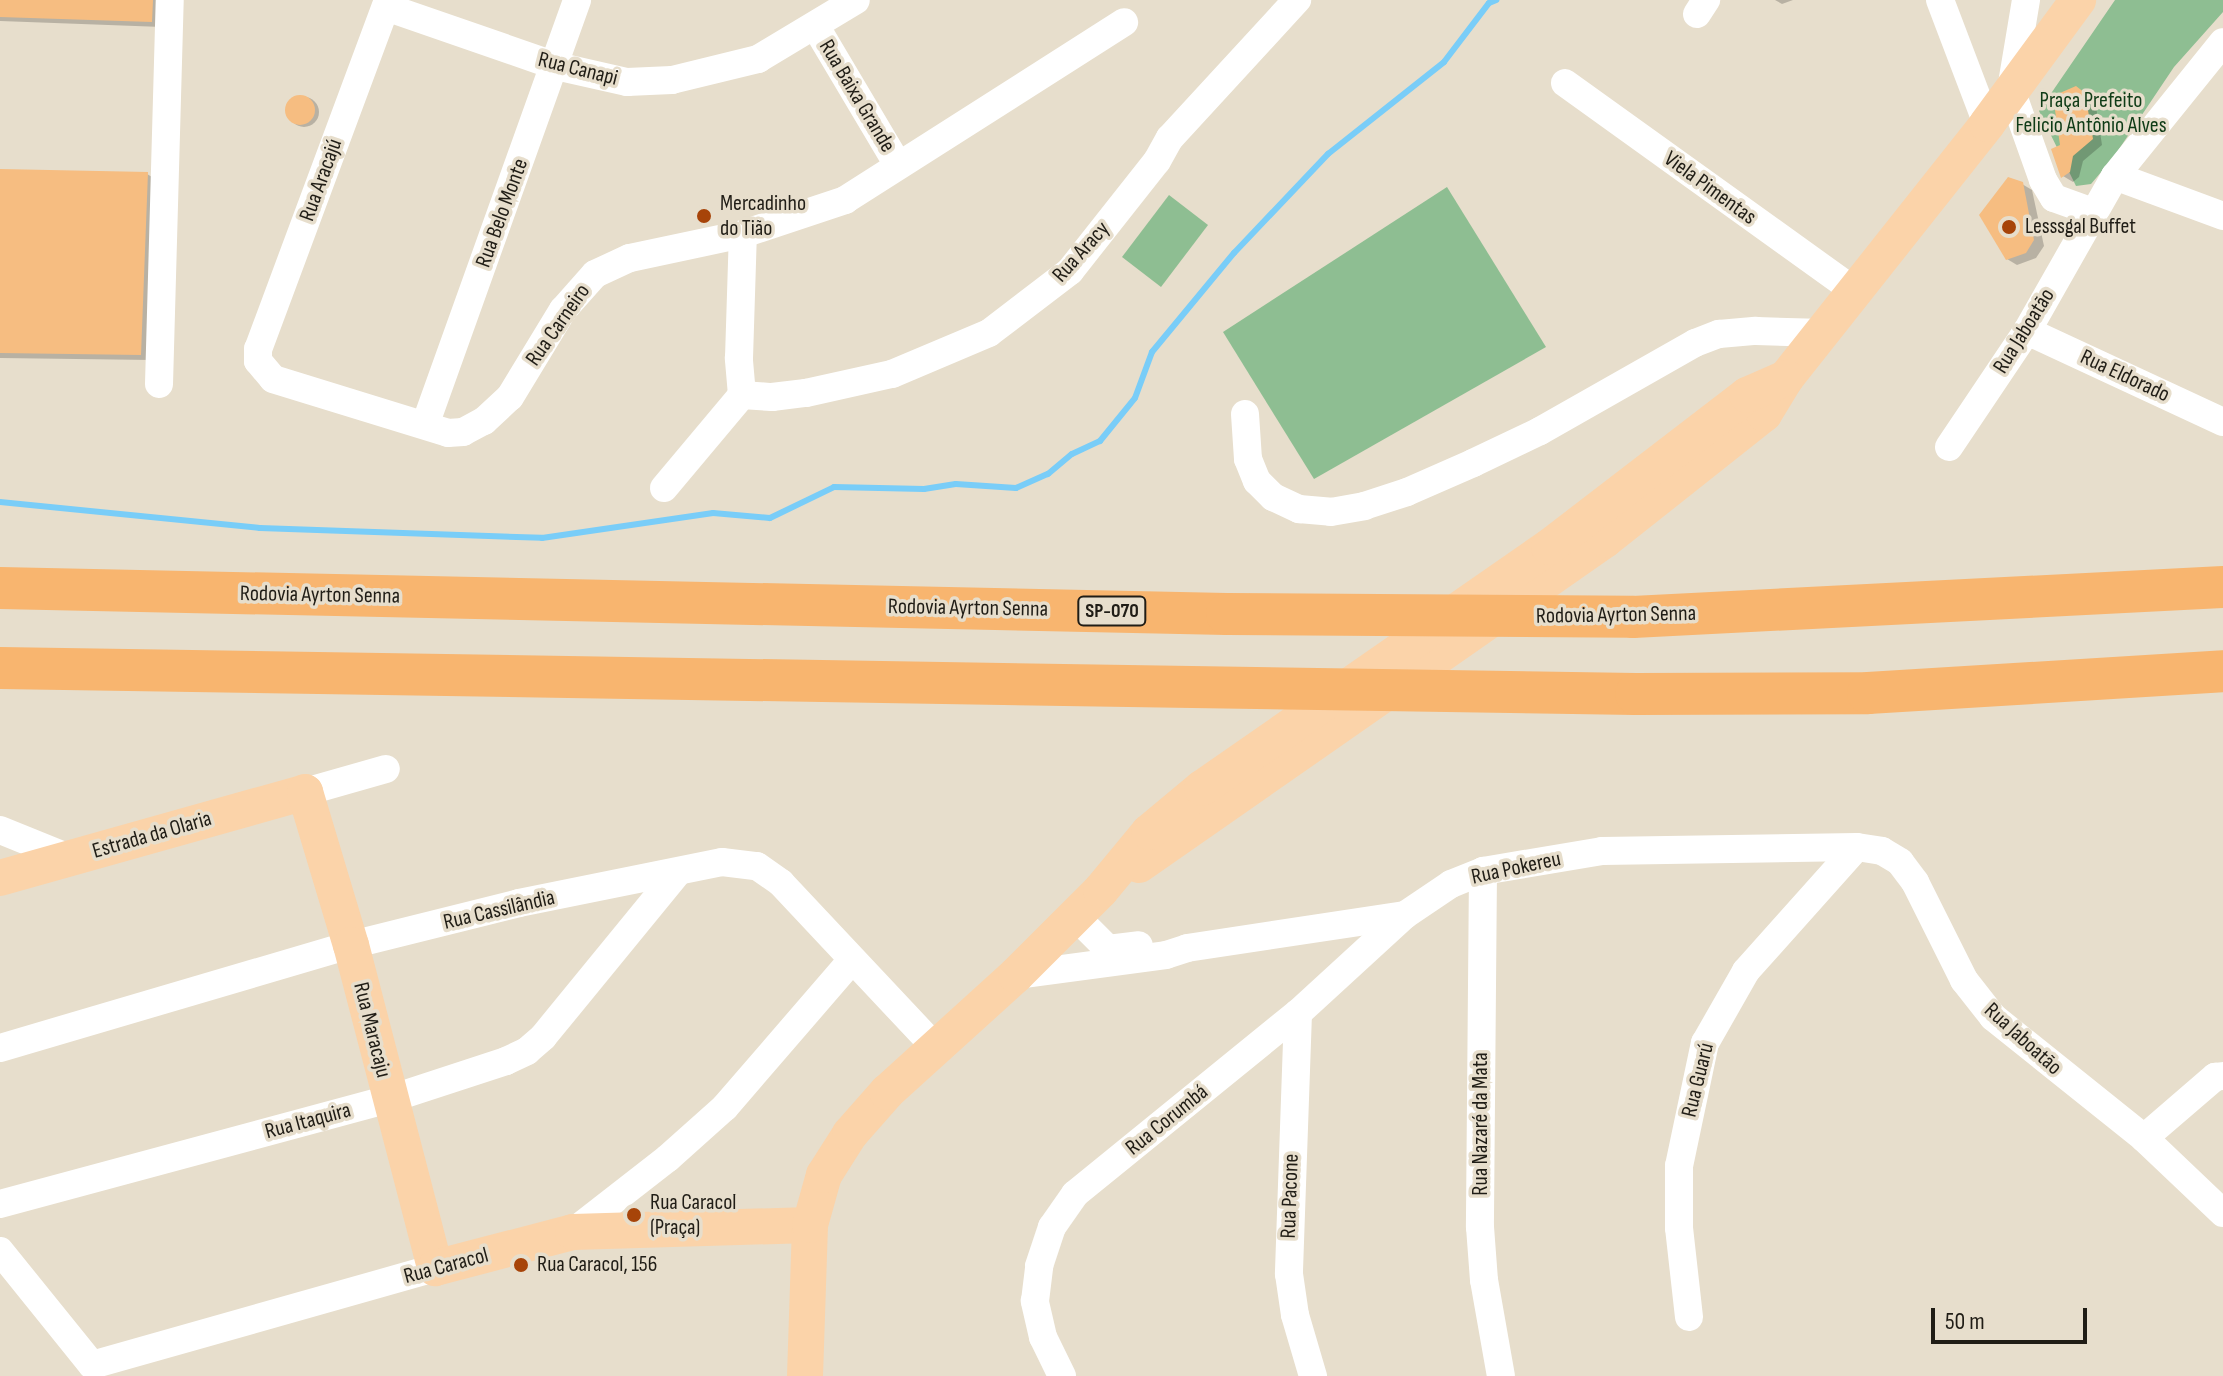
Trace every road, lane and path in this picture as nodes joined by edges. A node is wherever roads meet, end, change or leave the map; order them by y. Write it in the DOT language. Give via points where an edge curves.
graph roads {
  1 [pos="170,0"];
  2 [pos="577,0"];
  3 [pos="856,0"];
  4 [pos="1297,0"];
  5 [pos="1940,0"];
  6 [pos="2026,0"];
  7 [pos="2078,0"];
  8 [pos="387,4"];
  9 [pos="1124,22"];
  10 [pos="816,27"];
  11 [pos="2223,42"];
  12 [pos="556,66"];
  13 [pos="1565,83"];
  14 [pos="2011,90"];
  15 [pos="1987,124"];
  16 [pos="898,165"];
  17 [pos="2115,176"];
  18 [pos="2093,212"];
  19 [pos="2223,216"];
  20 [pos="743,234"];
  21 [pos="1856,292"];
  22 [pos="2027,331"];
  23 [pos="1824,333"];
  24 [pos="258,361"];
  25 [pos="159,384"];
  26 [pos="742,395"];
  27 [pos="1245,414"];
  28 [pos="2223,422"];
  29 [pos="425,425"];
  30 [pos="1949,447"];
  31 [pos="664,488"];
  32 [pos="1563,553"];
  33 [pos="2223,587"];
  34 [pos="0,588"];
  35 [pos="0,668"];
  36 [pos="2223,671"];
  37 [pos="386,769"];
  38 [pos="305,792"];
  39 [pos="0,830"];
  40 [pos="1857,847"];
  41 [pos="69,858"];
  42 [pos="1483,871"];
  43 [pos="677,873"];
  44 [pos="0,878"];
  45 [pos="1101,890"];
  46 [pos="1405,915"];
  47 [pos="1075,916"];
  48 [pos="351,945"];
  49 [pos="1187,948"];
  50 [pos="852,960"];
  51 [pos="1016,975"];
  52 [pos="1298,1013"];
  53 [pos="935,1047"];
  54 [pos="0,1048"];
  55 [pos="2223,1076"];
  56 [pos="390,1099"];
  57 [pos="2144,1138"];
  58 [pos="0,1204"];
  59 [pos="2223,1213"];
  60 [pos="810,1225"];
  61 [pos="573,1232"];
  62 [pos="0,1251"];
  63 [pos="435,1268"];
  64 [pos="1689,1317"];
  65 [pos="805,1376"];
  66 [pos="1062,1376"];
  67 [pos="1313,1376"];
  68 [pos="1501,1376"];
  1 -- 25 [label="street"];
  2 -- 12 [label="street, Rua Belo Monte"];
  3 -- 10 [label="street, Rua Canapi"];
  4 -- 26 [label="street, Rua Aracy" via="1170,138 1070,271 989,333 892,374 806,393"];
  5 -- 15 [label="street"];
  6 -- 14 [label="street"];
  7 -- 14 [label="main road"];
  8 -- 12 [label="street, Rua Canapi"];
  8 -- 24 [label="street, Rua Aracajú" via="258,349"];
  9 -- 16 [label="street, Rua Carneiro"];
  10 -- 12 [label="street, Rua Canapi" via="758,59 672,80 627,82"];
  10 -- 16 [label="street, Rua Baixa Grande"];
  11 -- 17 [label="street, Rua Jaboatão"];
  12 -- 29 [label="street, Rua Belo Monte"];
  13 -- 21 [label="street, Viela Pimentas"];
  14 -- 15 [label="main road"];
  14 -- 18 [label="street" via="2054,198"];
  15 -- 21 [label="main road"];
  16 -- 20 [label="street, Rua Carneiro" via="845,200"];
  17 -- 18 [label="street, Rua Jaboatão"];
  17 -- 19 [label="street"];
  18 -- 22 [label="street, Rua Jaboatão"];
  20 -- 26 [label="street"];
  20 -- 29 [label="street, Rua Carneiro" via="630,258 595,274 563,310 510,397 484,421 463,432"];
  21 -- 23 [label="main road"];
  22 -- 28 [label="street, Rua Eldorado"];
  22 -- 30 [label="street, Rua Jaboatão"];
  23 -- 27 [label="street" via="1719,334 1473,463 1407,492 1331,512 1299,509 1273,497 1257,481 1248,459"];
  23 -- 32 [label="main road" via="1786,378 1747,395"];
  24 -- 29 [label="street, Rua Carneiro" via="273,379"];
  26 -- 31 [label="street"];
  32 -- 45 [label="main road" via="1241,797"];
  32 -- 45 [label="main road" via="1202,788 1149,832"];
  33 -- 34 [label="highway, Rodovia Ayrton Senna / SP-070" via="1633,617 1227,614"];
  35 -- 36 [label="highway" via="1636,694 1868,693"];
  37 -- 38 [label="street"];
  38 -- 41 [label="main road, Estrada da Olaria"];
  38 -- 48 [label="main road, Rua Maracaju"];
  39 -- 41 [label="street"];
  40 -- 42 [label="street, Rua Pokereu" via="1602,851"];
  40 -- 57 [label="street, Rua Jaboatão" via="1882,851 1900,862 1964,980 1993,1017"];
  40 -- 64 [label="street, Rua Guarú" via="1746,971 1705,1043 1679,1166 1679,1228"];
  41 -- 44 [label="main road, Estrada da Olaria"];
  42 -- 46 [label="street, Rua Pokereu" via="1451,884"];
  42 -- 68 [label="street, Rua Nazaré da Mata" via="1480,1227"];
  43 -- 48 [label="street, Rua Cassilândia" via="519,903"];
  43 -- 50 [label="street, Rua Cassilândia" via="722,862 757,866 781,883"];
  43 -- 56 [label="street, Rua Itaquira" via="527,1051"];
  45 -- 47 [label="main road"];
  46 -- 49 [label="street, Rua Pokereu"];
  46 -- 52 [label="street, Rua Corumbá"];
  47 -- 49 [label="street, Rua Pokereu" via="1108,949 1164,943"];
  47 -- 51 [label="main road"];
  48 -- 54 [label="street, Rua Cassilândia"];
  48 -- 56 [label="main road, Rua Maracaju"];
  49 -- 51 [label="street, Rua Pokereu"];
  50 -- 53 [label="street, Rua Cassilândia"];
  50 -- 61 [label="street" via="725,1107"];
  51 -- 53 [label="main road"];
  52 -- 66 [label="street, Rua Corumbá" via="1075,1194 1052,1227 1035,1301 1043,1337"];
  52 -- 67 [label="street, Rua Pacone" via="1289,1274"];
  53 -- 60 [label="main road" via="850,1134 824,1175"];
  55 -- 57 [label="street" via="2215,1077"];
  56 -- 58 [label="street, Rua Itaquira"];
  56 -- 63 [label="main road, Rua Maracaju"];
  57 -- 59 [label="street, Rua Jaboatão"];
  60 -- 61 [label="main road, Rua Caracol"];
  60 -- 65 [label="main road"];
  61 -- 63 [label="main road, Rua Caracol"];
  62 -- 63 [label="street, Rua Caracol" via="92,1365"];
}
